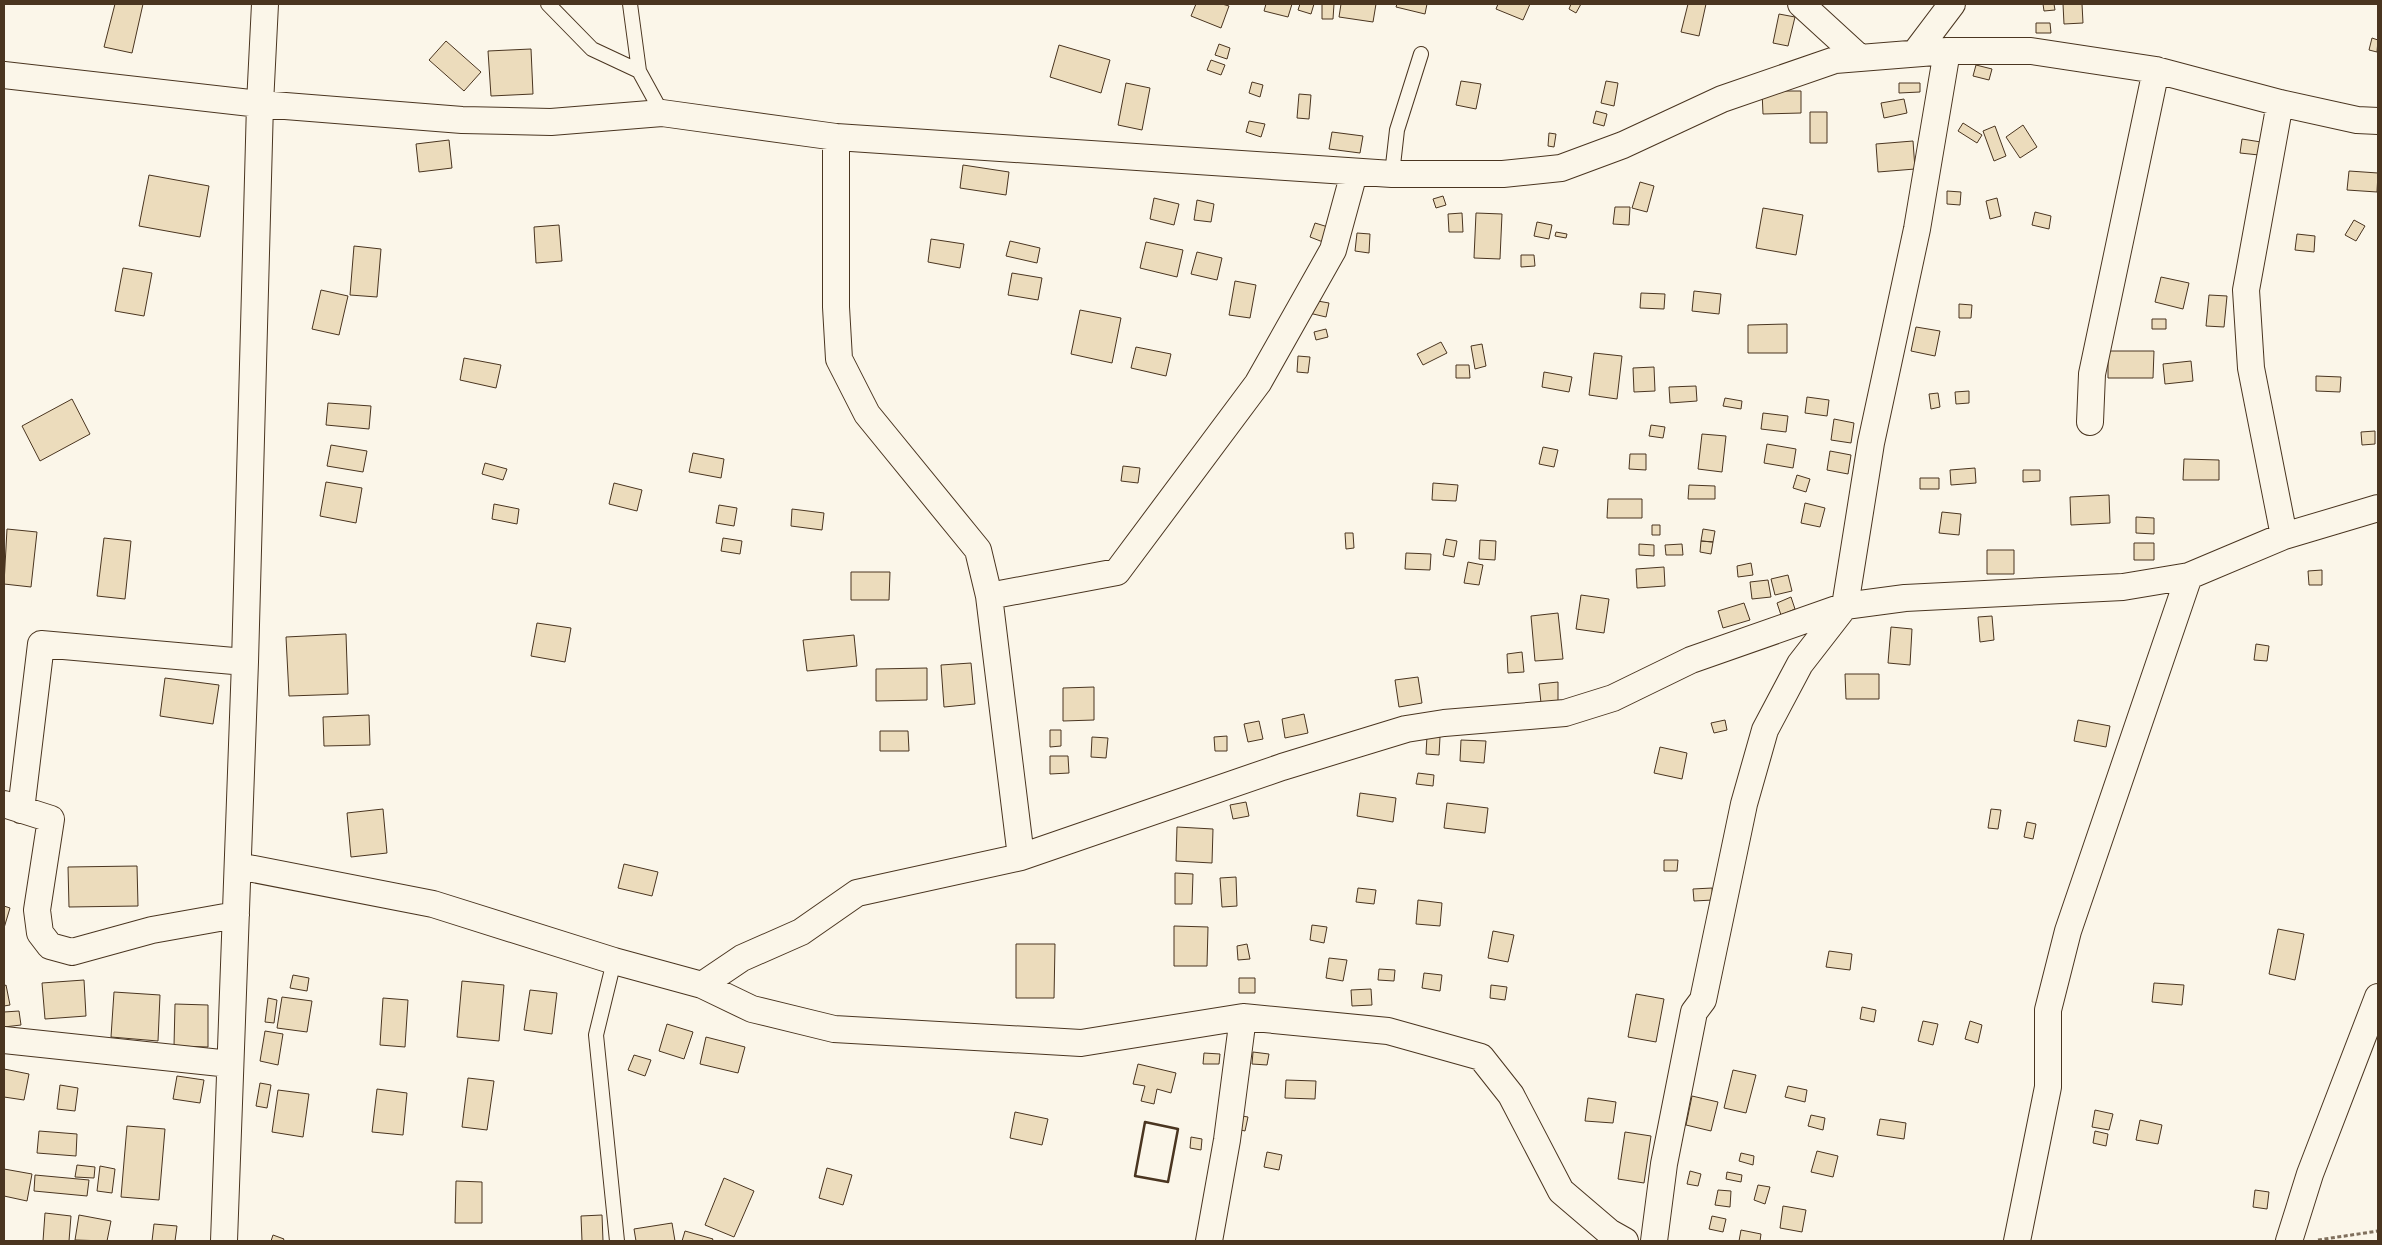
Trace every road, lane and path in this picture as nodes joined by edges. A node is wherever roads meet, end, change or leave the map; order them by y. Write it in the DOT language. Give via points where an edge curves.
graph roads {
  1 [pos="265,4"];
  2 [pos="548,4"];
  3 [pos="630,4"];
  4 [pos="1801,4"];
  5 [pos="1952,4"];
  6 [pos="1947,50"];
  7 [pos="1915,53"];
  8 [pos="1421,54"];
  9 [pos="1860,58"];
  10 [pos="2156,70"];
  11 [pos="639,71"];
  12 [pos="4,76"];
  13 [pos="2280,103"];
  14 [pos="260,104"];
  15 [pos="662,113"];
  16 [pos="2378,121"];
  17 [pos="836,137"];
  18 [pos="1354,173"];
  19 [pos="1392,174"];
  20 [pos="2090,422"];
  21 [pos="2378,508"];
  22 [pos="2284,536"];
  23 [pos="2189,576"];
  24 [pos="989,596"];
  25 [pos="1845,606"];
  26 [pos="245,662"];
  27 [pos="12,807"];
  28 [pos="1021,858"];
  29 [pos="238,866"];
  30 [pos="236,915"];
  31 [pos="614,961"];
  32 [pos="702,986"];
  33 [pos="2378,997"];
  34 [pos="1243,1017"];
  35 [pos="4,1040"];
  36 [pos="230,1064"];
  37 [pos="2378,1231"];
  38 [pos="224,1241"];
  39 [pos="617,1241"];
  40 [pos="1209,1241"];
  41 [pos="1625,1241"];
  42 [pos="1654,1241"];
  43 [pos="2016,1241"];
  44 [pos="2289,1241"];
  45 [pos="2310,1241"];
  1 -- 14 [label="street"];
  2 -- 11 [label="lane" via="592,49"];
  3 -- 11 [label="lane"];
  4 -- 9 [label="street"];
  5 -- 7 [label="street"];
  6 -- 7 [label="street"];
  6 -- 10 [label="street" via="2031,51"];
  6 -- 25 [label="street" via="1917,229 1871,444"];
  7 -- 9 [label="street"];
  8 -- 19 [label="lane" via="1397,130"];
  9 -- 19 [label="street" via="1835,60 1722,99 1623,145 1561,168 1502,174"];
  10 -- 13 [label="street"];
  10 -- 20 [label="street" via="2092,374"];
  11 -- 15 [label="lane"];
  12 -- 14 [label="street"];
  13 -- 16 [label="street" via="2357,120"];
  13 -- 22 [label="street" via="2246,290 2250,368"];
  14 -- 15 [label="street" via="462,120 551,122"];
  14 -- 26 [label="street"];
  15 -- 17 [label="street"];
  17 -- 18 [label="street"];
  17 -- 24 [label="street" via="839,358 867,414 978,550"];
  18 -- 19 [label="street"];
  18 -- 24 [label="street" via="1333,250 1258,383 1117,572"];
  21 -- 22 [label="street"];
  22 -- 23 [label="street"];
  23 -- 25 [label="street" via="2123,588 1905,598"];
  23 -- 43 [label="street" via="2068,931 2048,1010 2048,1087"];
  24 -- 28 [label="street"];
  25 -- 28 [label="street" via="1691,660 1613,698 1565,713 1406,729 1273,770"];
  25 -- 42 [label="street" via="1800,664 1765,730 1744,804 1703,1000 1694,1012 1664,1164"];
  26 -- 27 [label="street" via="42,644"];
  26 -- 29 [label="street"];
  27 -- 30 [label="street" via="51,819 37,910 40,933 50,946 72,952 152,930"];
  28 -- 32 [label="street" via="857,893 801,932 742,958"];
  29 -- 30 [label="street"];
  29 -- 31 [label="street" via="433,904"];
  30 -- 36 [label="street"];
  31 -- 32 [label="street"];
  31 -- 39 [label="lane" via="596,1035"];
  32 -- 34 [label="street" via="752,1009 834,1029 1003,1040 1081,1043"];
  33 -- 44 [label="street" via="2310,1174"];
  34 -- 40 [label="street" via="1227,1140"];
  34 -- 41 [label="street" via="1388,1032 1480,1057 1511,1094 1561,1192 1609,1232"];
  35 -- 36 [label="street"];
  36 -- 38 [label="street"];
  37 -- 45 [label="path"];
}
